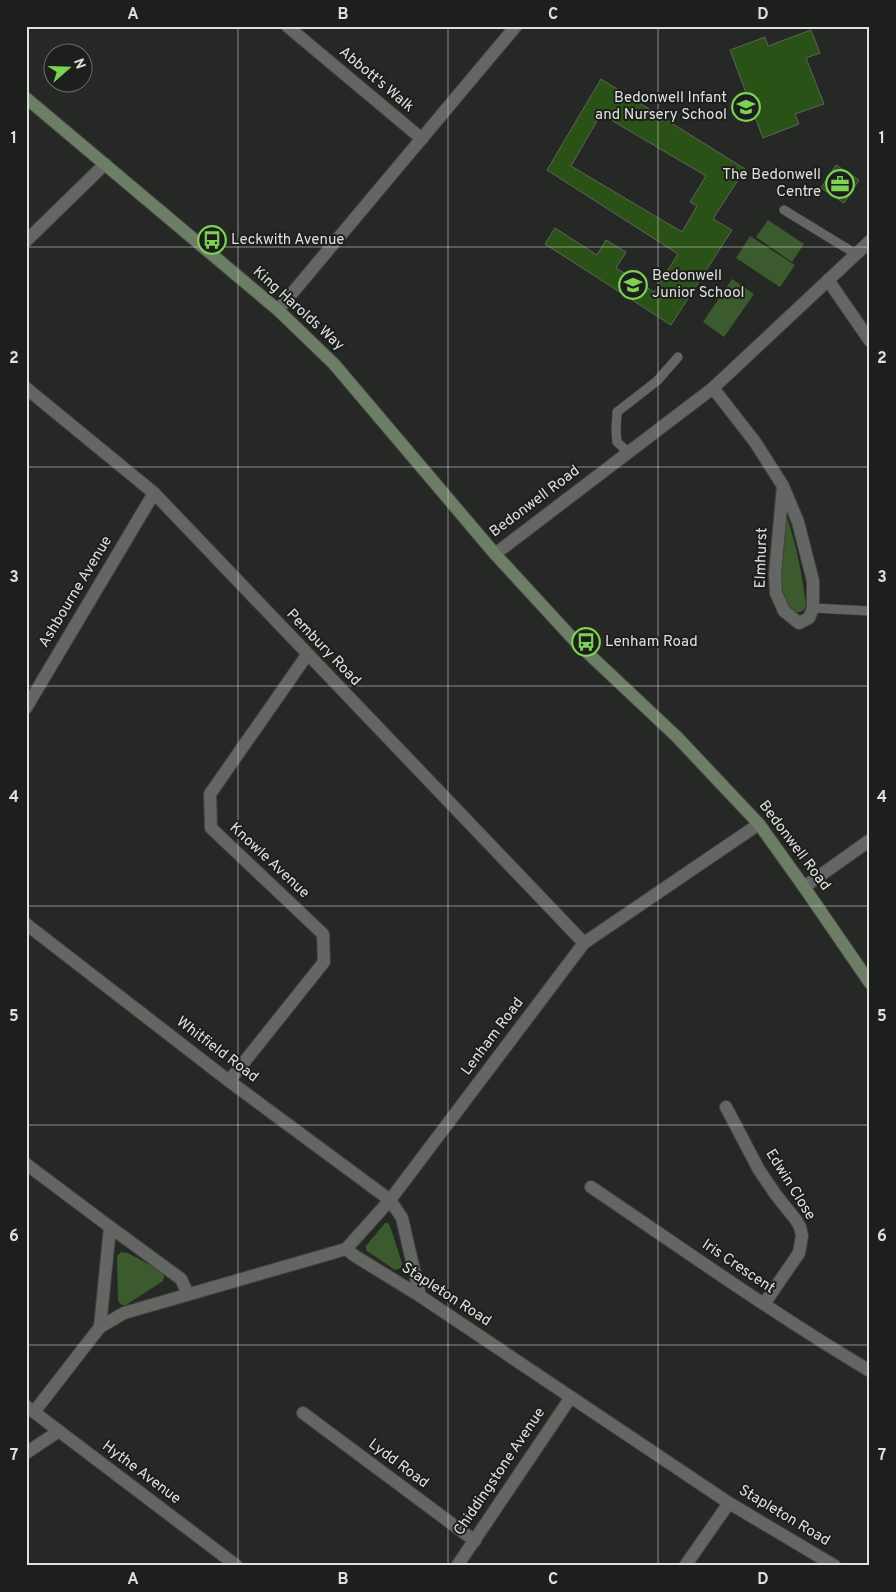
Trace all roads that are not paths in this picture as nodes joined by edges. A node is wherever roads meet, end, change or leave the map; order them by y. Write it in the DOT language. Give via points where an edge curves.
graph roads {
  1 [pos="287,26"];
  2 [pos="516,26"];
  3 [pos="26,98"];
  4 [pos="422,139"];
  5 [pos="105,164"];
  6 [pos="784,210"];
  7 [pos="26,241"];
  8 [pos="870,241"];
  9 [pos="856,254"];
  10 [pos="828,280"];
  11 [pos="278,310"];
  12 [pos="870,340"];
  13 [pos="678,357"];
  14 [pos="26,388"];
  15 [pos="713,388"];
  16 [pos="628,452"];
  17 [pos="783,486"];
  18 [pos="154,493"];
  19 [pos="495,554"];
  20 [pos="813,608"];
  21 [pos="870,611"];
  22 [pos="307,655"];
  23 [pos="26,708"];
  24 [pos="759,824"];
  25 [pos="870,840"];
  26 [pos="804,887"];
  27 [pos="26,924"];
  28 [pos="584,943"];
  29 [pos="870,983"];
  30 [pos="229,1081"];
  31 [pos="726,1107"];
  32 [pos="26,1164"];
  33 [pos="591,1186"];
  34 [pos="390,1200"];
  35 [pos="110,1227"];
  36 [pos="346,1249"];
  37 [pos="188,1294"];
  38 [pos="420,1296"];
  39 [pos="764,1304"];
  40 [pos="100,1327"];
  41 [pos="870,1371"];
  42 [pos="571,1397"];
  43 [pos="30,1409"];
  44 [pos="303,1414"];
  45 [pos="59,1431"];
  46 [pos="26,1453"];
  47 [pos="729,1503"];
  48 [pos="475,1541"];
  49 [pos="237,1566"];
  50 [pos="457,1566"];
  51 [pos="685,1566"];
  52 [pos="835,1566"];
  1 -- 4 [label="street, Abbott's Walk"];
  2 -- 4 [label="street"];
  3 -- 5 [label="street, King Harolds Way"];
  4 -- 11 [label="street"];
  5 -- 7 [label="street"];
  5 -- 11 [label="street, King Harolds Way"];
  6 -- 9 [label="lane"];
  8 -- 9 [label="street, Bedonwell Road"];
  9 -- 10 [label="street, Bedonwell Road"];
  10 -- 12 [label="street"];
  10 -- 15 [label="street, Bedonwell Road"];
  11 -- 19 [label="street, King Harolds Way" via="334,364"];
  13 -- 16 [label="lane" via="657,381 618,412 617,442"];
  14 -- 18 [label="street, Pembury Road"];
  15 -- 16 [label="street, Bedonwell Road"];
  15 -- 17 [label="street" via="755,442"];
  16 -- 19 [label="street, Bedonwell Road"];
  17 -- 20 [label="street" via="798,522 807,556 813,581"];
  17 -- 20 [label="street, Elmhurst" via="776,593 784,611 799,623 809,618"];
  18 -- 22 [label="street, Pembury Road"];
  18 -- 23 [label="street, Ashbourne Avenue"];
  19 -- 24 [label="street, Bedonwell Road" via="575,641 677,736"];
  20 -- 21 [label="lane"];
  22 -- 28 [label="street, Pembury Road"];
  22 -- 30 [label="street, Knowle Avenue" via="210,794 211,828 323,934 324,962"];
  24 -- 26 [label="street, Bedonwell Road"];
  24 -- 28 [label="street, Lenham Road"];
  25 -- 26 [label="street"];
  26 -- 29 [label="street, Bedonwell Road"];
  27 -- 30 [label="street, Whitfield Road"];
  28 -- 34 [label="street, Lenham Road"];
  30 -- 34 [label="street, Whitfield Road"];
  31 -- 39 [label="street, Edwin Close" via="759,1170 796,1220 802,1236 799,1254"];
  32 -- 35 [label="street"];
  33 -- 39 [label="street, Iris Crescent"];
  34 -- 36 [label="street, Lenham Road"];
  34 -- 38 [label="street" via="402,1218"];
  35 -- 37 [label="street" via="181,1279"];
  35 -- 40 [label="street"];
  36 -- 37 [label="street"];
  36 -- 38 [label="street, Stapleton Road"];
  37 -- 40 [label="street" via="124,1313"];
  38 -- 42 [label="street, Stapleton Road"];
  39 -- 41 [label="street, Iris Crescent"];
  40 -- 43 [label="street"];
  42 -- 47 [label="street, Stapleton Road"];
  42 -- 48 [label="street, Chiddingstone Avenue"];
  43 -- 45 [label="street, Hythe Avenue"];
  44 -- 48 [label="street, Lydd Road"];
  45 -- 46 [label="street"];
  45 -- 49 [label="street, Hythe Avenue"];
  47 -- 51 [label="street"];
  47 -- 52 [label="street, Stapleton Road"];
  48 -- 50 [label="street, Chiddingstone Avenue"];
}
